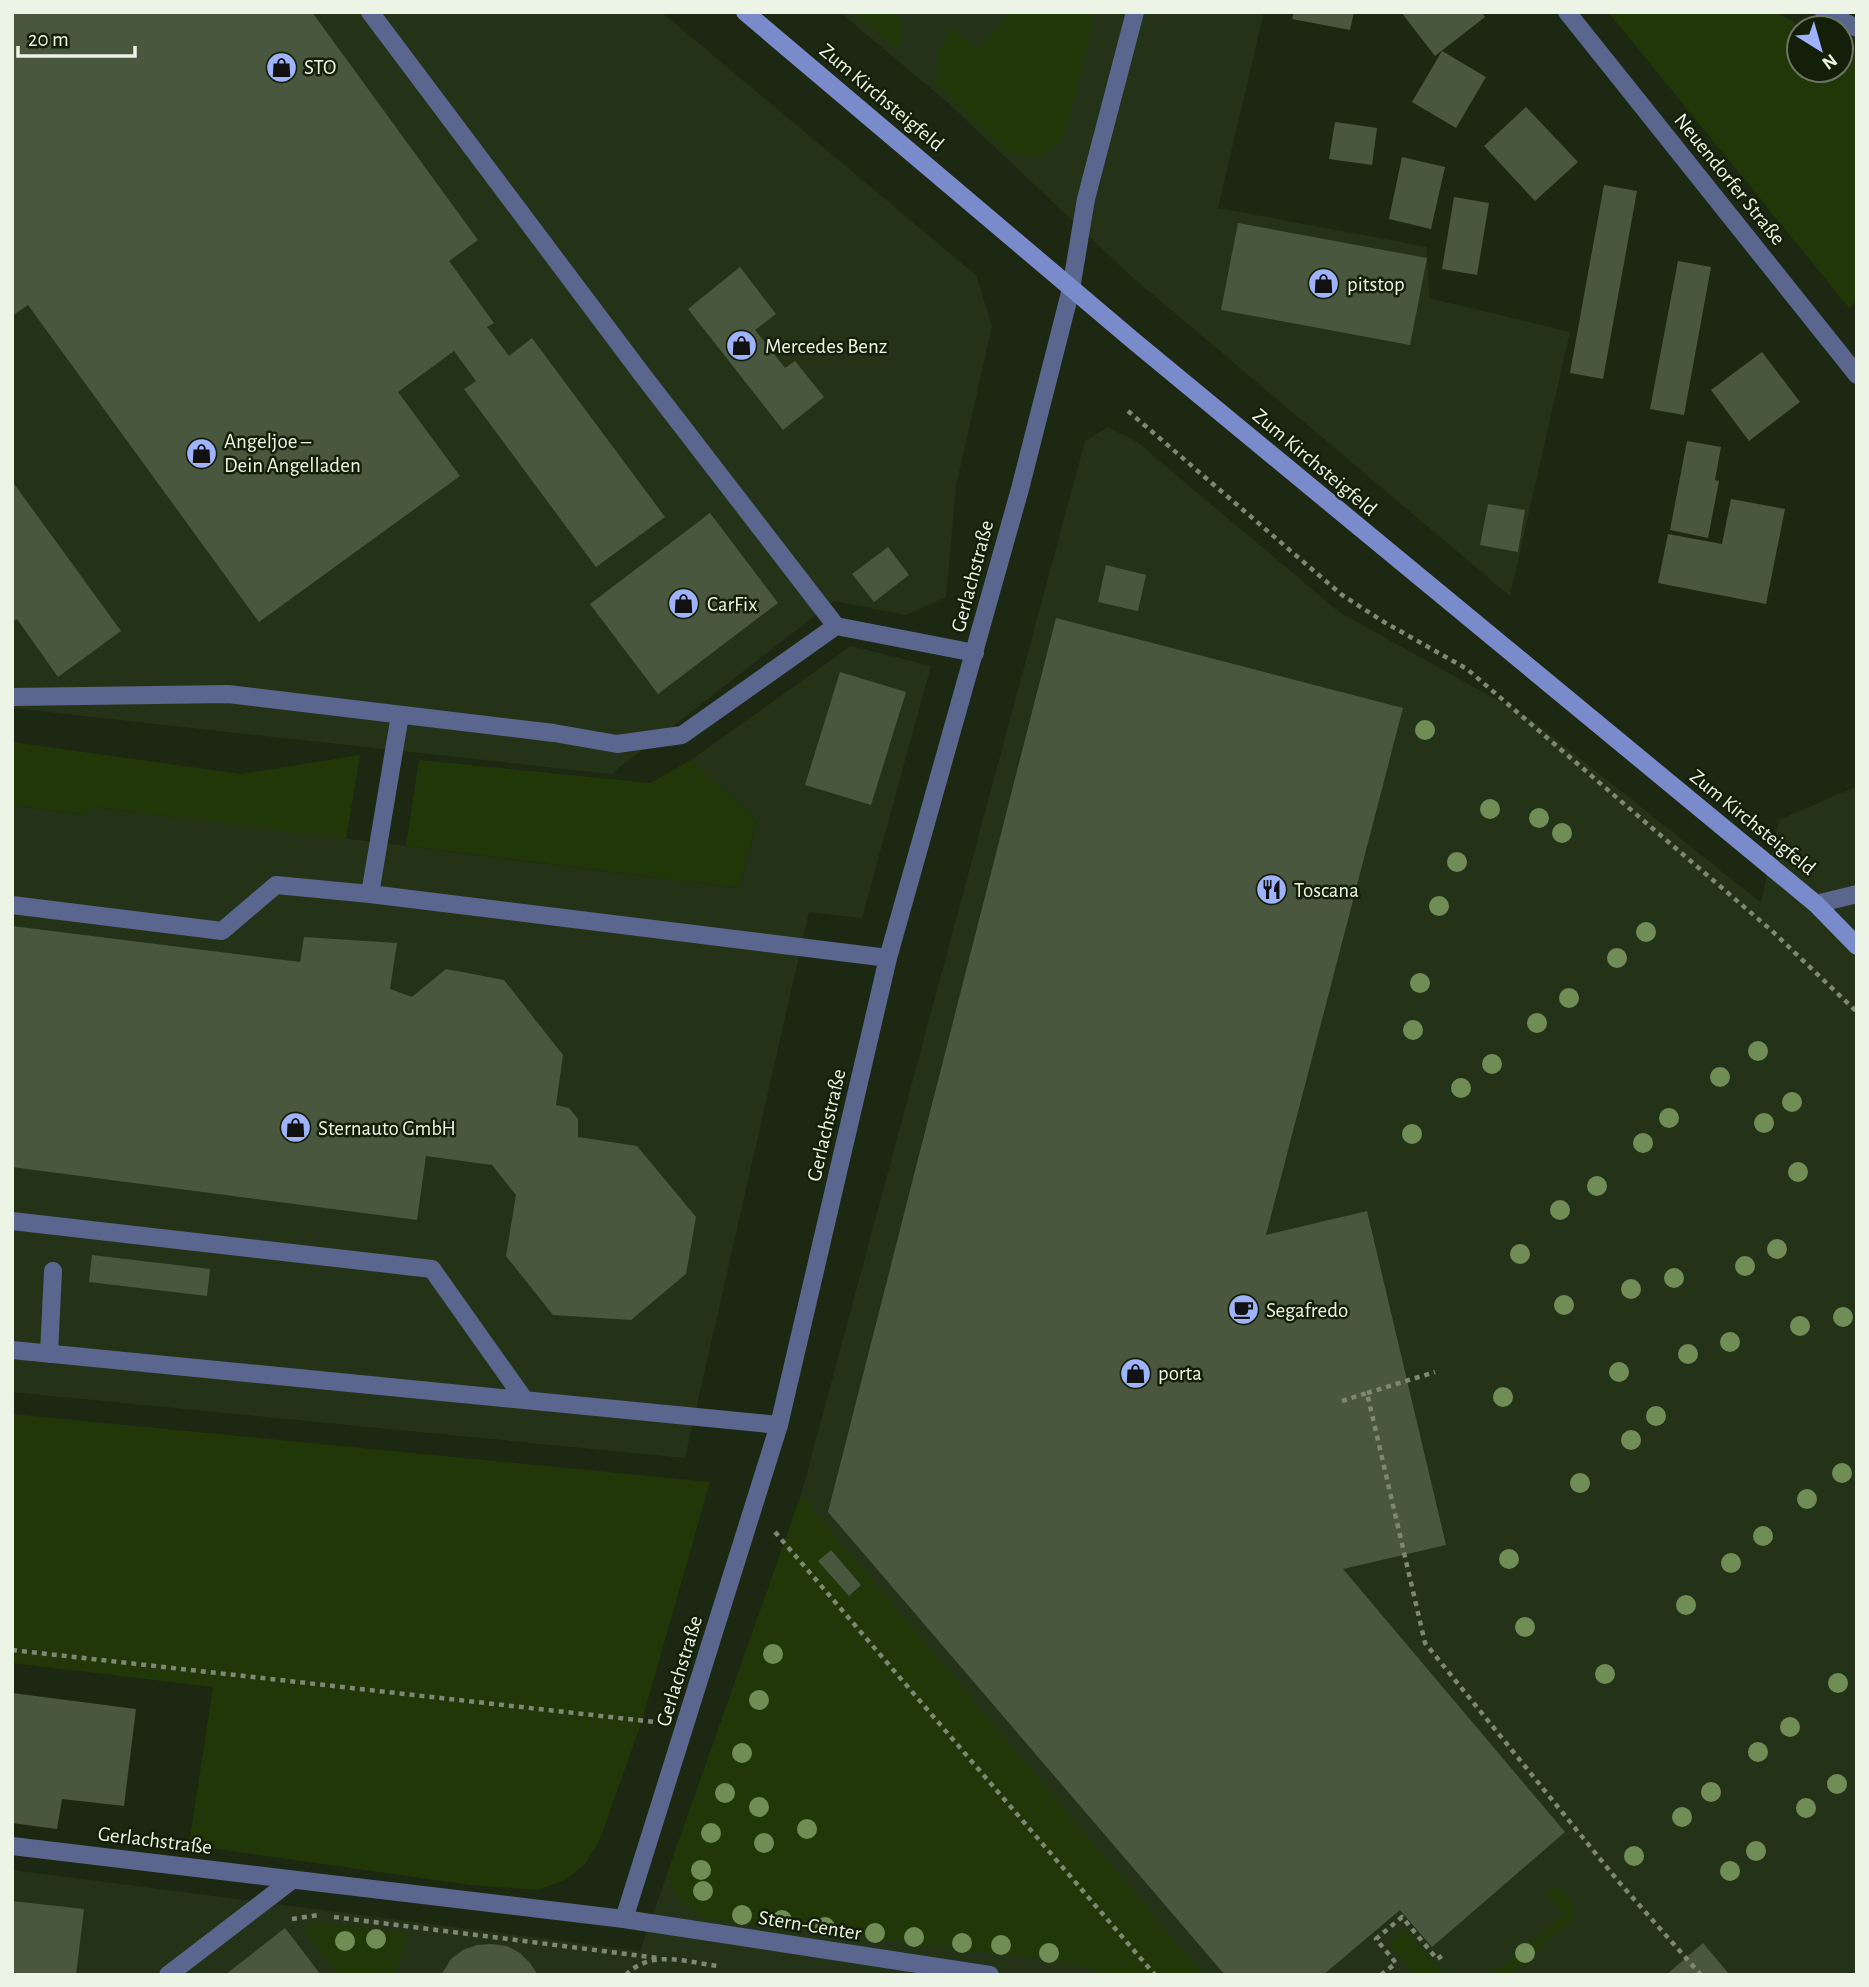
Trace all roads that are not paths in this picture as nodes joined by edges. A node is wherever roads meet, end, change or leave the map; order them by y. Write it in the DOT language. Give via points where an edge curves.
graph roads {
  1 [pos="370,12"];
  2 [pos="745,12"];
  3 [pos="1135,12"];
  4 [pos="1567,12"];
  5 [pos="1824,12"];
  6 [pos="1857,28"];
  7 [pos="1071,289"];
  8 [pos="1854,363"];
  9 [pos="836,626"];
  10 [pos="975,653"];
  11 [pos="12,697"];
  12 [pos="400,715"];
  13 [pos="370,894"];
  14 [pos="1857,894"];
  15 [pos="1816,904"];
  16 [pos="12,905"];
  17 [pos="1857,946"];
  18 [pos="888,958"];
  19 [pos="12,1221"];
  20 [pos="53,1271"];
  21 [pos="12,1350"];
  22 [pos="49,1354"];
  23 [pos="524,1399"];
  24 [pos="779,1425"];
  25 [pos="12,1846"];
  26 [pos="292,1880"];
  27 [pos="624,1919"];
  28 [pos="168,1975"];
  29 [pos="990,1975"];
  1 -- 9 [label="street"];
  2 -- 7 [label="street, Zum Kirchsteigfeld"];
  3 -- 7 [label="street, Gerlachstraße" via="1086,199"];
  4 -- 8 [label="street, Neuendorfer Straße"];
  5 -- 6 [label="street"];
  7 -- 10 [label="street, Gerlachstraße"];
  7 -- 15 [label="street, Zum Kirchsteigfeld"];
  9 -- 10 [label="street"];
  9 -- 12 [label="street" via="682,735 617,744"];
  10 -- 18 [label="street, Gerlachstraße"];
  11 -- 12 [label="street" via="228,694"];
  12 -- 13 [label="street"];
  13 -- 16 [label="street" via="276,885 222,931"];
  13 -- 18 [label="street"];
  14 -- 15 [label="street"];
  15 -- 17 [label="street, Zum Kirchsteigfeld"];
  18 -- 24 [label="street, Gerlachstraße"];
  19 -- 23 [label="street" via="432,1269"];
  20 -- 22 [label="street"];
  21 -- 22 [label="street"];
  22 -- 23 [label="street"];
  23 -- 24 [label="street"];
  24 -- 27 [label="street, Gerlachstraße"];
  25 -- 26 [label="street, Gerlachstraße"];
  26 -- 27 [label="street, Gerlachstraße"];
  26 -- 28 [label="street"];
  27 -- 29 [label="street, Stern-Center"];
}
